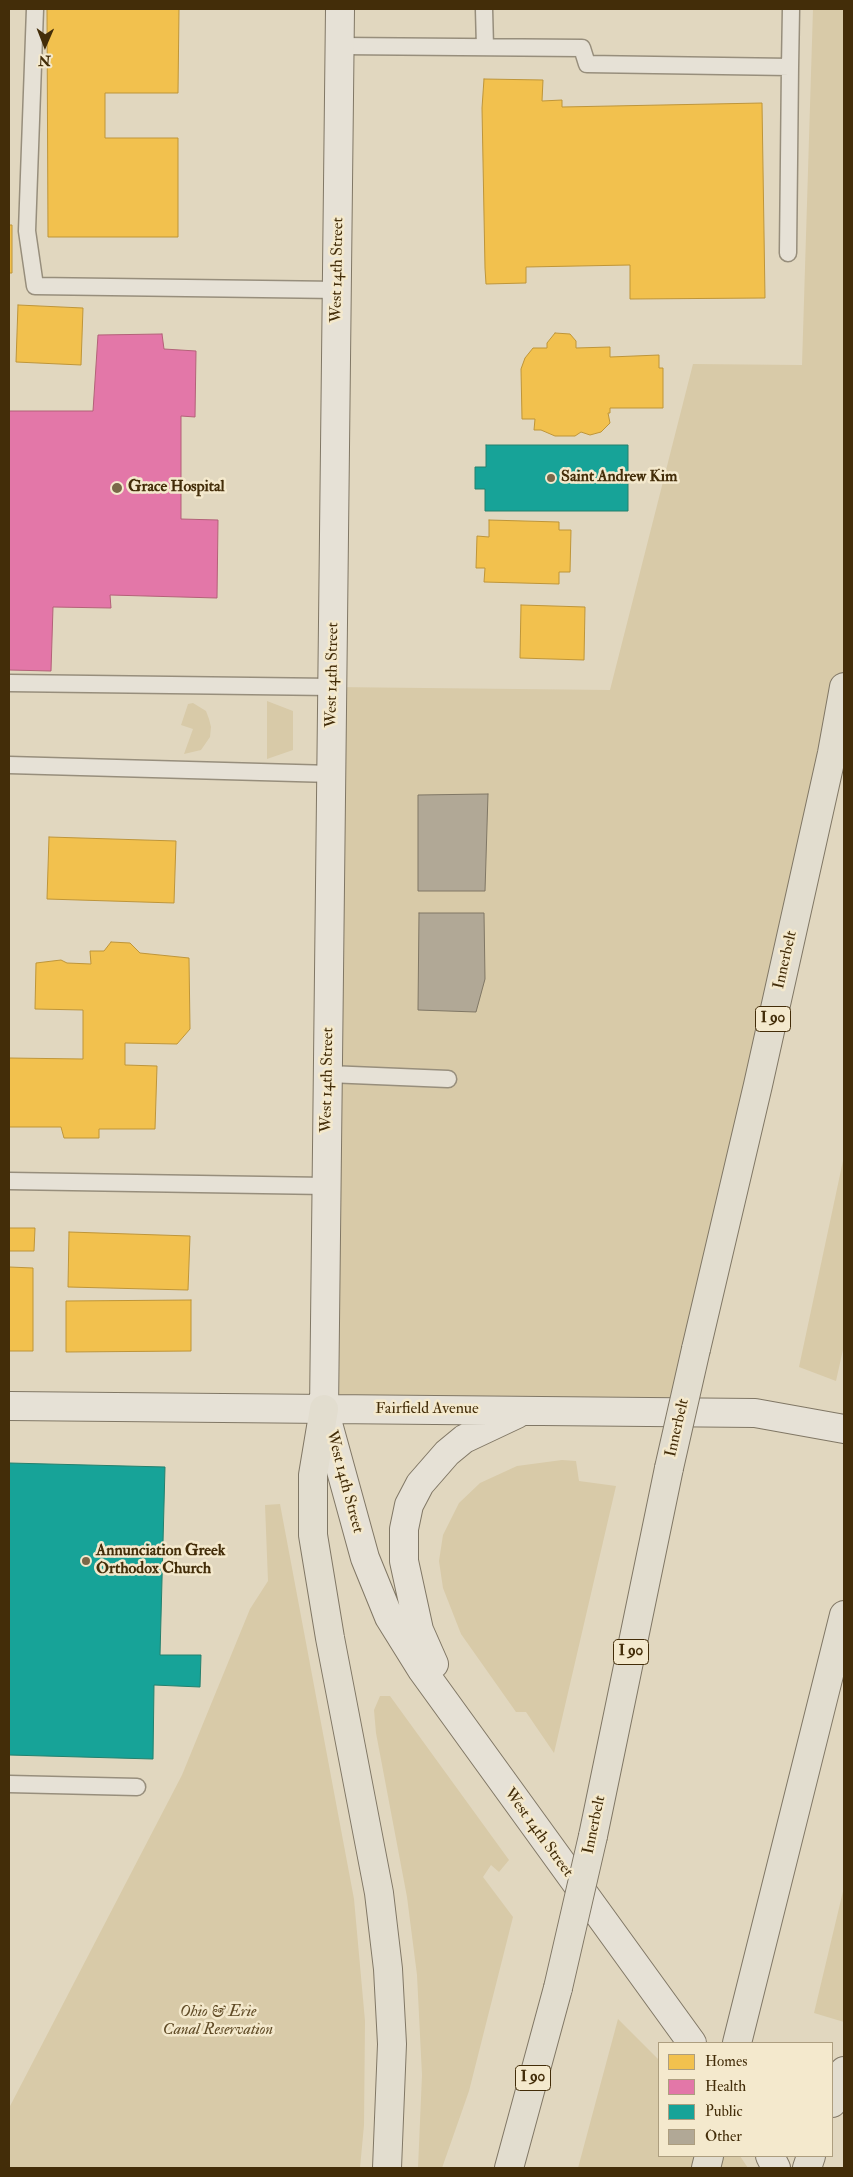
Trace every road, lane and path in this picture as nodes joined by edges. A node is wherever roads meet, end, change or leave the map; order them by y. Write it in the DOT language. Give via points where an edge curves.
graph roads {
  1 [pos="35,9"];
  2 [pos="340,9"];
  3 [pos="484,9"];
  4 [pos="791,9"];
  5 [pos="340,46"];
  6 [pos="485,47"];
  7 [pos="790,67"];
  8 [pos="788,253"];
  9 [pos="338,290"];
  10 [pos="9,683"];
  11 [pos="332,687"];
  12 [pos="844,687"];
  13 [pos="9,765"];
  14 [pos="332,774"];
  15 [pos="328,1074"];
  16 [pos="448,1079"];
  17 [pos="9,1181"];
  18 [pos="326,1186"];
  19 [pos="9,1406"];
  20 [pos="324,1409"];
  21 [pos="523,1411"];
  22 [pos="844,1429"];
  23 [pos="844,1615"];
  24 [pos="493,1770"];
  25 [pos="9,1784"];
  26 [pos="137,1787"];
  27 [pos="691,2042"];
  28 [pos="737,2042"];
  29 [pos="844,2071"];
  30 [pos="833,2101"];
  31 [pos="387,2168"];
  32 [pos="509,2168"];
  1 -- 9 [label="lane" via="27,231 35,286"];
  2 -- 5 [label="street, West 14th Street"];
  3 -- 6 [label="lane"];
  4 -- 7 [label="lane"];
  5 -- 6 [label="lane"];
  5 -- 9 [label="street, West 14th Street"];
  6 -- 7 [label="lane" via="582,48 587,64"];
  7 -- 8 [label="lane"];
  9 -- 11 [label="street, West 14th Street"];
  10 -- 11 [label="lane"];
  11 -- 14 [label="street, West 14th Street"];
  12 -- 32 [label="highway, Innerbelt / I 90, bridge" via="758,1086 669,1468 593,1836 558,1988"];
  13 -- 14 [label="lane"];
  14 -- 15 [label="street, West 14th Street"];
  15 -- 16 [label="lane"];
  15 -- 18 [label="street, West 14th Street"];
  17 -- 18 [label="lane"];
  18 -- 20 [label="street, West 14th Street"];
  19 -- 20 [label="street, Fairfield Avenue"];
  20 -- 21 [label="street, Fairfield Avenue"];
  20 -- 24 [label="street, West 14th Street" via="365,1558 389,1617 422,1670"];
  20 -- 31 [label="highway" via="313,1475 313,1535 380,1903 388,1969 392,2044"];
  21 -- 22 [label="street, Fairfield Avenue" via="755,1413"];
  21 -- 24 [label="street" via="464,1439 448,1453 420,1484 409,1506 404,1529 404,1561 419,1630 430,1658 466,1714"];
  23 -- 28 [label="highway"];
  24 -- 27 [label="street, West 14th Street"];
  25 -- 26 [label="lane"];
  29 -- 30 [label="highway"];
}
